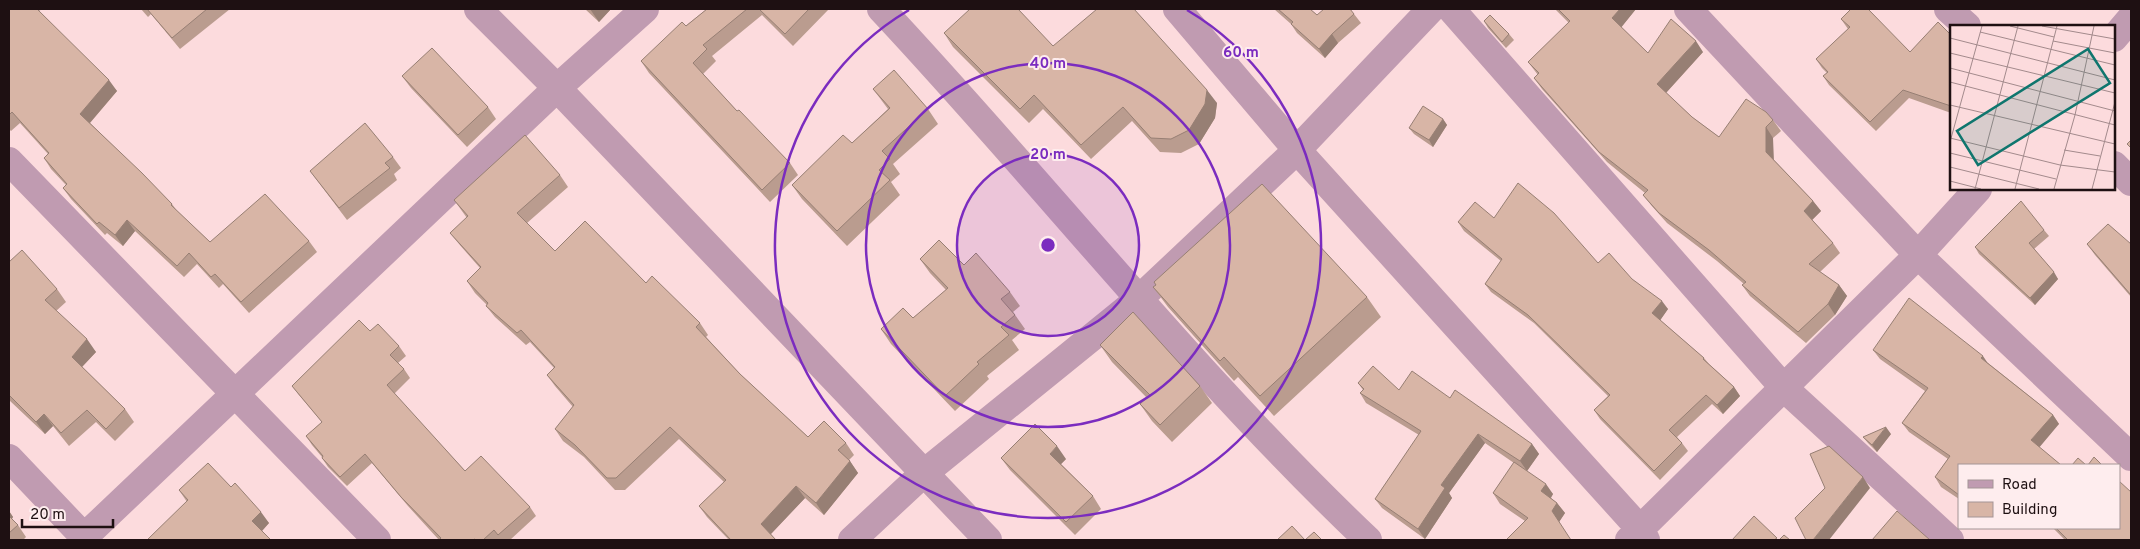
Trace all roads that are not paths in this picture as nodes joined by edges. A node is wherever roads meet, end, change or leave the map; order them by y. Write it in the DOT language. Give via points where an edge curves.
graph roads {
  1 [pos="478,9"];
  2 [pos="644,9"];
  3 [pos="881,9"];
  4 [pos="1176,9"];
  5 [pos="1431,9"];
  6 [pos="1452,9"];
  7 [pos="1688,9"];
  8 [pos="1948,9"];
  9 [pos="2131,18"];
  10 [pos="1966,25"];
  11 [pos="2115,37"];
  12 [pos="557,88"];
  13 [pos="1296,150"];
  14 [pos="9,161"];
  15 [pos="2115,166"];
  16 [pos="2131,182"];
  17 [pos="1977,190"];
  18 [pos="1918,255"];
  19 [pos="1139,299"];
  20 [pos="1783,387"];
  21 [pos="235,394"];
  22 [pos="2131,457"];
  23 [pos="9,458"];
  24 [pos="923,474"];
  25 [pos="1638,536"];
  26 [pos="84,539"];
  27 [pos="377,540"];
  28 [pos="852,540"];
  29 [pos="988,540"];
  30 [pos="1368,540"];
  31 [pos="1950,540"];
  1 -- 12 [label="street"];
  2 -- 12 [label="street"];
  3 -- 19 [label="street" via="956,89"];
  4 -- 13 [label="street"];
  5 -- 13 [label="street"];
  6 -- 20 [label="street"];
  7 -- 18 [label="street"];
  8 -- 10 [label="street"];
  9 -- 11 [label="street"];
  12 -- 21 [label="street"];
  12 -- 24 [label="street"];
  13 -- 19 [label="street"];
  13 -- 25 [label="street"];
  14 -- 21 [label="street"];
  15 -- 16 [label="street"];
  17 -- 18 [label="street"];
  18 -- 20 [label="street"];
  18 -- 22 [label="street"];
  19 -- 24 [label="street"];
  19 -- 30 [label="street" via="1312,487"];
  20 -- 25 [label="street"];
  20 -- 31 [label="street"];
  21 -- 26 [label="street"];
  21 -- 27 [label="street"];
  23 -- 26 [label="street"];
  24 -- 28 [label="street"];
  24 -- 29 [label="street"];
}
